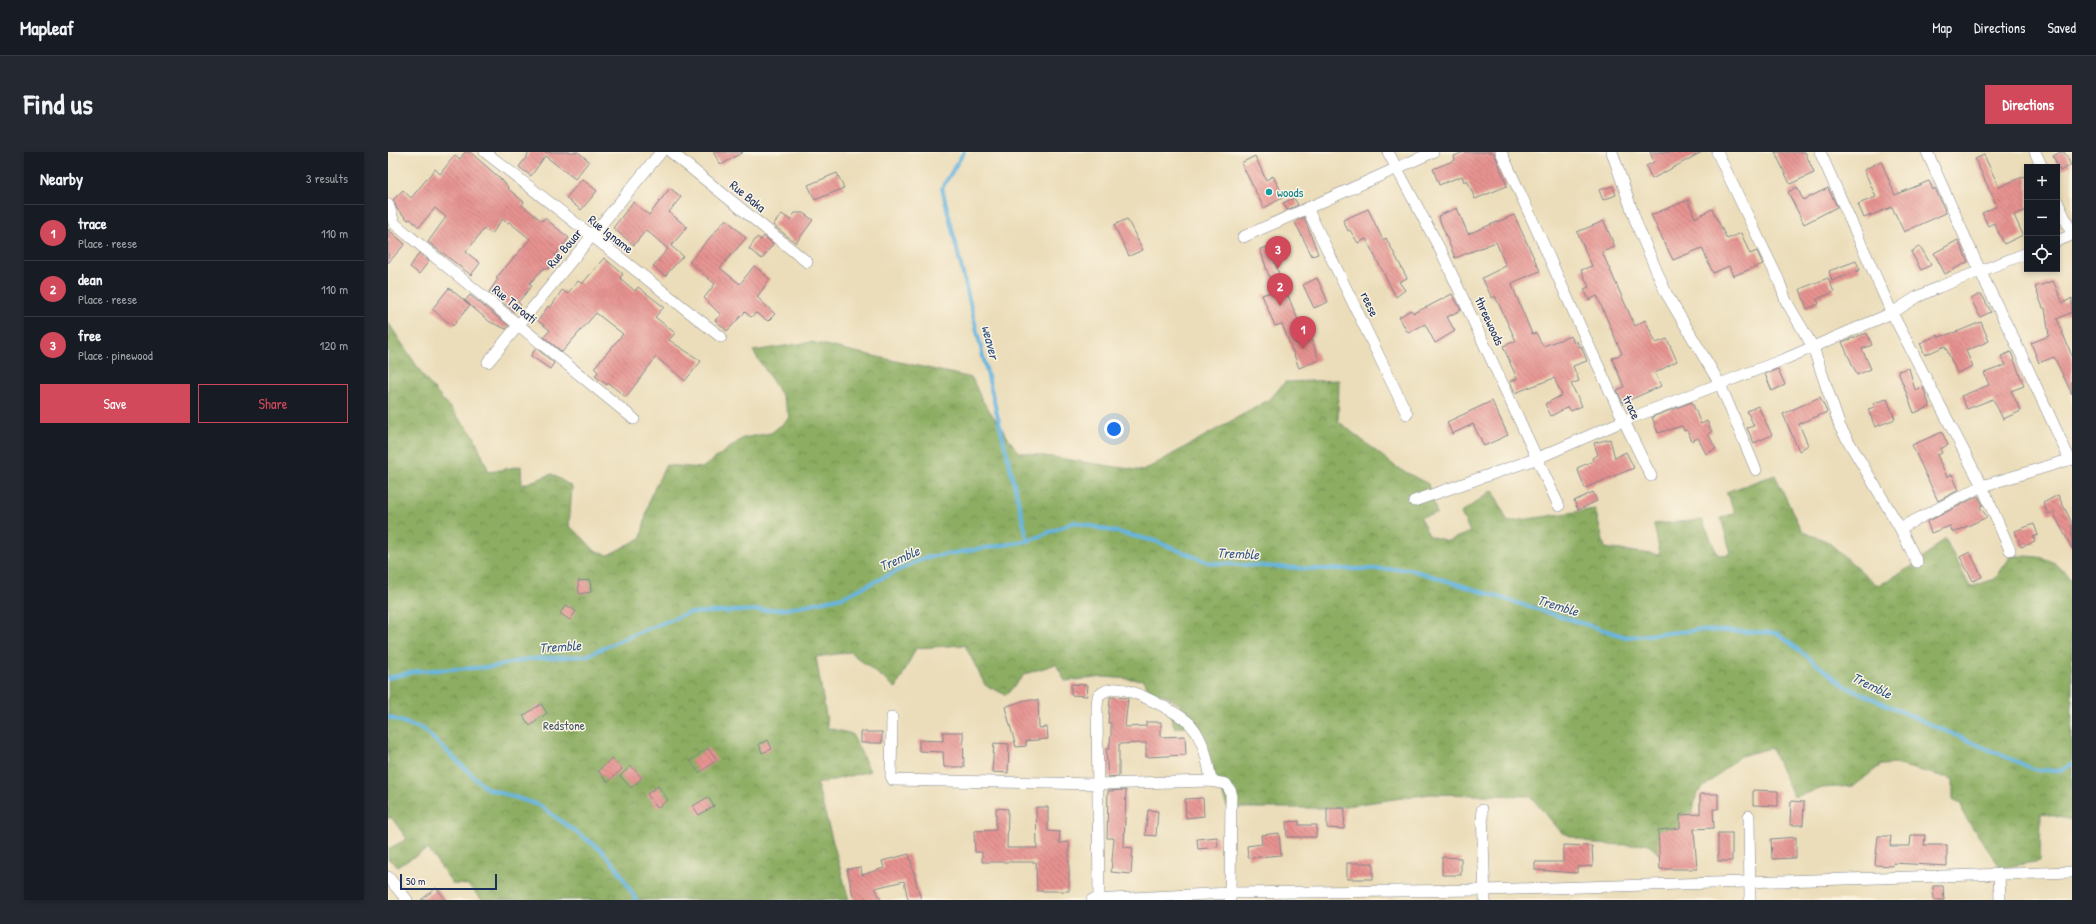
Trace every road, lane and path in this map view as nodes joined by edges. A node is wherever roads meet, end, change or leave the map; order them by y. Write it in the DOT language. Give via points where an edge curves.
graph roads {
  1 [pos="485,152"];
  2 [pos="661,152"];
  3 [pos="671,152"];
  4 [pos="1388,152"];
  5 [pos="1433,152"];
  6 [pos="1501,152"];
  7 [pos="1612,152"];
  8 [pos="1717,152"];
  9 [pos="1820,152"];
  10 [pos="1927,152"];
  11 [pos="2035,152"];
  12 [pos="2041,164"];
  13 [pos="1397,167"];
  14 [pos="388,204"];
  15 [pos="1307,208"];
  16 [pos="2060,208"];
  17 [pos="2072,234"];
  18 [pos="592,236"];
  19 [pos="1243,237"];
  20 [pos="2060,240"];
  21 [pos="2024,254"];
  22 [pos="807,262"];
  23 [pos="1980,273"];
  24 [pos="1892,313"];
  25 [pos="518,325"];
  26 [pos="721,337"];
  27 [pos="1813,347"];
  28 [pos="488,362"];
  29 [pos="1720,384"];
  30 [pos="1407,414"];
  31 [pos="634,419"];
  32 [pos="1623,421"];
  33 [pos="1538,458"];
  34 [pos="2071,460"];
  35 [pos="1756,470"];
  36 [pos="1651,476"];
  37 [pos="1982,486"];
  38 [pos="1414,501"];
  39 [pos="1559,506"];
  40 [pos="1900,528"];
  41 [pos="2010,550"];
  42 [pos="1917,562"];
  43 [pos="892,718"];
  44 [pos="1211,781"];
  45 [pos="1097,784"];
  46 [pos="1482,810"];
  47 [pos="1749,816"];
  48 [pos="2072,872"];
  49 [pos="1999,874"];
  50 [pos="388,877"];
  51 [pos="1750,881"];
  52 [pos="1485,895"];
  53 [pos="1230,896"];
  54 [pos="407,900"];
  55 [pos="1092,900"];
  56 [pos="1099,900"];
  57 [pos="1750,900"];
  58 [pos="2000,900"];
  1 -- 18 [label="street, Rue Igname"];
  2 -- 18 [label="street, Rue Bouar"];
  3 -- 22 [label="street, Rue Baka"];
  4 -- 13 [label="street, threewoods"];
  5 -- 13 [label="street"];
  6 -- 32 [label="street, trace"];
  7 -- 29 [label="street" via="1637,225 1666,293"];
  8 -- 27 [label="street" via="1779,281 1786,301"];
  9 -- 24 [label="street"];
  10 -- 23 [label="street"];
  11 -- 12 [label="street"];
  13 -- 15 [label="street"];
  13 -- 33 [label="street, threewoods" via="1442,253"];
  14 -- 25 [label="street, Rue Taroati" via="394,223"];
  15 -- 19 [label="street"];
  15 -- 30 [label="street, reese"];
  16 -- 17 [label="street"];
  17 -- 20 [label="street"];
  18 -- 25 [label="street, Rue Bouar"];
  18 -- 26 [label="street, Rue Igname"];
  21 -- 23 [label="street"];
  23 -- 24 [label="street" via="1917,297"];
  23 -- 34 [label="street"];
  24 -- 27 [label="street"];
  24 -- 37 [label="street"];
  25 -- 28 [label="street, Rue Bouar"];
  25 -- 31 [label="street, Rue Taroati"];
  27 -- 29 [label="street"];
  27 -- 40 [label="street" via="1840,426"];
  29 -- 32 [label="street"];
  29 -- 35 [label="street"];
  32 -- 33 [label="street"];
  32 -- 36 [label="street, trace"];
  33 -- 38 [label="street"];
  33 -- 39 [label="street, threewoods"];
  34 -- 37 [label="street"];
  37 -- 40 [label="street"];
  37 -- 41 [label="street"];
  40 -- 42 [label="street"];
  43 -- 45 [label="street" via="893,780"];
  44 -- 45 [label="street"];
  44 -- 45 [label="street" via="1207,756 1190,723 1166,708 1119,689 1104,691 1098,696"];
  44 -- 53 [label="street" via="1226,784 1231,792"];
  45 -- 56 [label="street"];
  46 -- 52 [label="street"];
  47 -- 51 [label="street"];
  48 -- 49 [label="street"];
  49 -- 51 [label="street"];
  49 -- 58 [label="street"];
  50 -- 54 [label="street"];
  51 -- 52 [label="street"];
  51 -- 57 [label="street"];
  52 -- 53 [label="street"];
  53 -- 56 [label="street"];
  55 -- 56 [label="street"];
}
